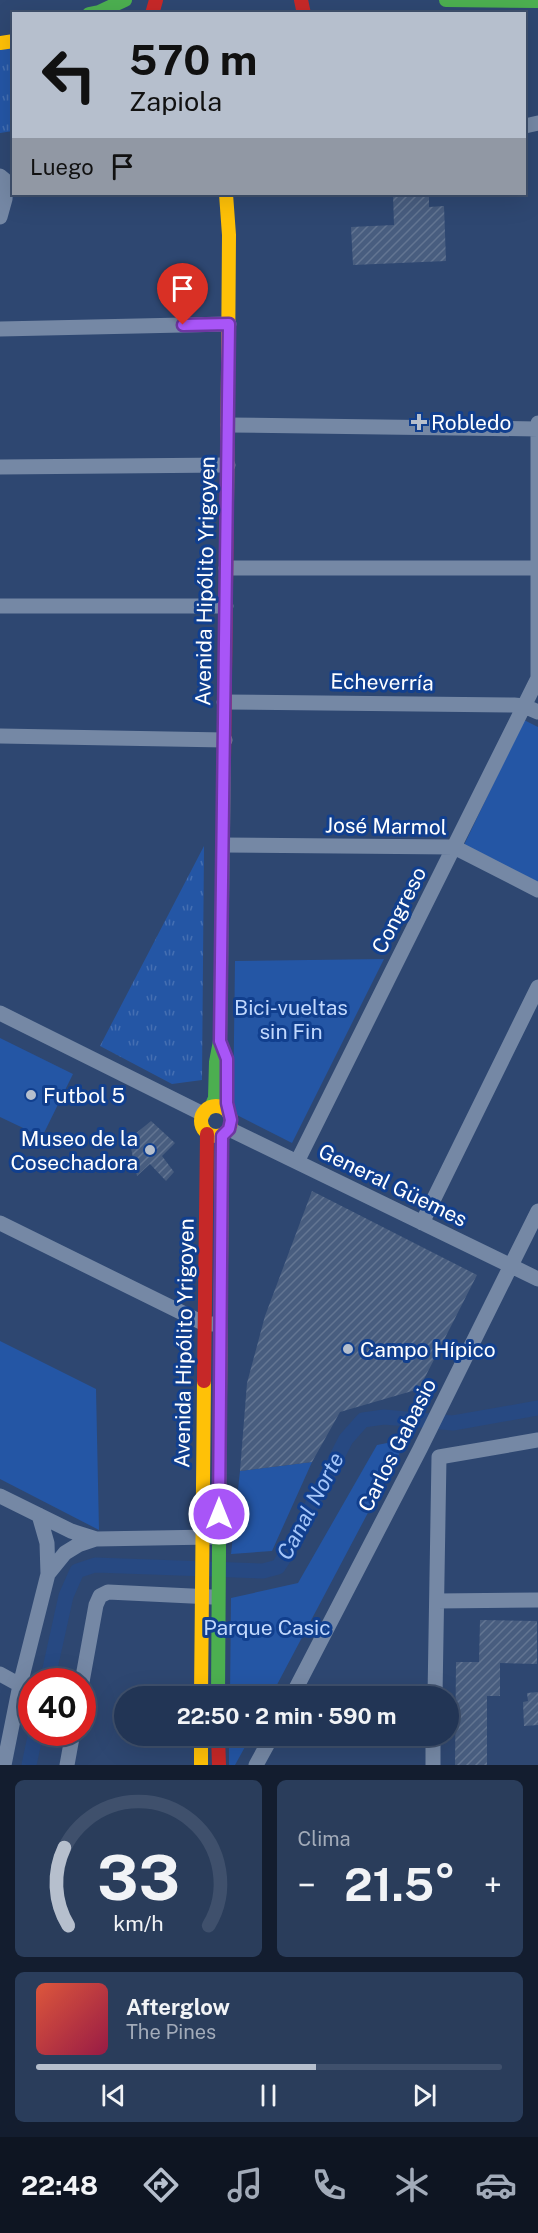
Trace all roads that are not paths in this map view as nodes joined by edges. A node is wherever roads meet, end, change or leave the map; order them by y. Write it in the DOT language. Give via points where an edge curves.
graph roads {
  1 [pos="125,0"];
  2 [pos="446,0"];
  3 [pos="538,1"];
  4 [pos="99,12"];
  5 [pos="3,178"];
  6 [pos="226,195"];
  7 [pos="0,217"];
  8 [pos="229,324"];
  9 [pos="0,329"];
  10 [pos="538,423"];
  11 [pos="228,425"];
  12 [pos="538,429"];
  13 [pos="228,465"];
  14 [pos="0,466"];
  15 [pos="226,568"];
  16 [pos="536,568"];
  17 [pos="0,606"];
  18 [pos="226,606"];
  19 [pos="538,678"];
  20 [pos="224,702"];
  21 [pos="531,709"];
  22 [pos="0,735"];
  23 [pos="225,740"];
  24 [pos="223,845"];
  25 [pos="454,847"];
  26 [pos="538,890"];
  27 [pos="538,987"];
  28 [pos="0,1013"];
  29 [pos="220,1041"];
  30 [pos="207,1110"];
  31 [pos="228,1111"];
  32 [pos="226,1132"];
  33 [pos="207,1134"];
  34 [pos="297,1161"];
  35 [pos="538,1211"];
  36 [pos="0,1223"];
  37 [pos="422,1223"];
  38 [pos="511,1266"];
  39 [pos="538,1279"];
  40 [pos="212,1324"];
  41 [pos="538,1440"];
  42 [pos="422,1445"];
  43 [pos="439,1457"];
  44 [pos="0,1496"];
  45 [pos="39,1515"];
  46 [pos="202,1538"];
  47 [pos="218,1538"];
  48 [pos="96,1539"];
  49 [pos="48,1574"];
  50 [pos="202,1590"];
  51 [pos="218,1591"];
  52 [pos="538,1600"];
  53 [pos="437,1601"];
  54 [pos="24,1668"];
  55 [pos="85,1668"];
  56 [pos="0,1674"];
  57 [pos="18,1684"];
  58 [pos="201,1686"];
  59 [pos="218,1686"];
  60 [pos="297,1686"];
  61 [pos="435,1686"];
  62 [pos="18,1695"];
  63 [pos="70,1746"];
  64 [pos="201,1746"];
  65 [pos="218,1746"];
  66 [pos="266,1746"];
  67 [pos="433,1746"];
  68 [pos="4,1765"];
  69 [pos="67,1765"];
  70 [pos="201,1765"];
  71 [pos="219,1765"];
  72 [pos="256,1765"];
  73 [pos="433,1765"];
  1 -- 4 [label="main road"];
  2 -- 3 [label="main road"];
  5 -- 7 [label="street" via="5,199"];
  6 -- 8 [label="main road, Avenida Hipólito Yrigoyen"];
  8 -- 9 [label="street"];
  8 -- 11 [label="main road, Avenida Hipólito Yrigoyen"];
  10 -- 12 [label="street"];
  11 -- 12 [label="street"];
  11 -- 13 [label="main road, Avenida Hipólito Yrigoyen"];
  12 -- 16 [label="street"];
  13 -- 14 [label="street"];
  13 -- 15 [label="main road, Avenida Hipólito Yrigoyen"];
  15 -- 16 [label="street"];
  15 -- 18 [label="main road, Avenida Hipólito Yrigoyen"];
  16 -- 19 [label="street"];
  17 -- 18 [label="street"];
  18 -- 20 [label="main road, Avenida Hipólito Yrigoyen"];
  19 -- 21 [label="street, Congreso"];
  20 -- 21 [label="street, Echeverría"];
  20 -- 23 [label="main road, Avenida Hipólito Yrigoyen"];
  21 -- 25 [label="street, Congreso"];
  22 -- 23 [label="street"];
  23 -- 24 [label="main road, Avenida Hipólito Yrigoyen"];
  24 -- 25 [label="street, José Marmol"];
  24 -- 29 [label="main road, Avenida Hipólito Yrigoyen"];
  25 -- 26 [label="street, José Marmol"];
  25 -- 34 [label="street, Congreso"];
  27 -- 37 [label="street"];
  28 -- 30 [label="street"];
  29 -- 30 [label="main road, Avenida Hipólito Yrigoyen" via="215,1098"];
  29 -- 31 [label="main road, Avenida Hipólito Yrigoyen" via="227,1059"];
  30 -- 31 [label="main road" via="220,1106"];
  30 -- 33 [label="main road, Avenida Hipólito Yrigoyen" via="202,1127"];
  31 -- 32 [label="main road, Avenida Hipólito Yrigoyen" via="231,1120"];
  32 -- 33 [label="main road" via="217,1137"];
  32 -- 34 [label="street, General Güemes"];
  32 -- 40 [label="main road, Avenida Hipólito Yrigoyen"];
  33 -- 40 [label="main road, Avenida Hipólito Yrigoyen"];
  34 -- 37 [label="street, General Güemes"];
  35 -- 38 [label="street, Carlos Gabasio"];
  36 -- 40 [label="street"];
  37 -- 38 [label="street, General Güemes"];
  38 -- 39 [label="street, General Güemes"];
  38 -- 42 [label="street, Carlos Gabasio"];
  40 -- 46 [label="main road, Avenida Hipólito Yrigoyen"];
  40 -- 47 [label="main road, Avenida Hipólito Yrigoyen"];
  41 -- 43 [label="street"];
  42 -- 43 [label="street"];
  42 -- 60 [label="street, Carlos Gabasio"];
  43 -- 53 [label="street"];
  44 -- 45 [label="street"];
  45 -- 48 [label="street"];
  45 -- 49 [label="street" via="47,1544"];
  46 -- 47 [label="street"];
  46 -- 48 [label="street"];
  46 -- 50 [label="main road, Avenida Hipólito Yrigoyen"];
  47 -- 51 [label="main road, Avenida Hipólito Yrigoyen"];
  48 -- 49 [label="street" via="65,1553"];
  49 -- 54 [label="street"];
  50 -- 51 [label="street"];
  50 -- 55 [label="street" via="108,1592 100,1596"];
  50 -- 58 [label="main road, Avenida Hipólito Yrigoyen"];
  51 -- 59 [label="main road, Avenida Hipólito Yrigoyen"];
  52 -- 53 [label="street"];
  53 -- 61 [label="street"];
  56 -- 57 [label="street"];
  62 -- 68 [label="street"];
  63 -- 69 [label="street"];
  64 -- 70 [label="main road"];
  65 -- 71 [label="main road"];
  66 -- 72 [label="street"];
  67 -- 73 [label="street"];
}
